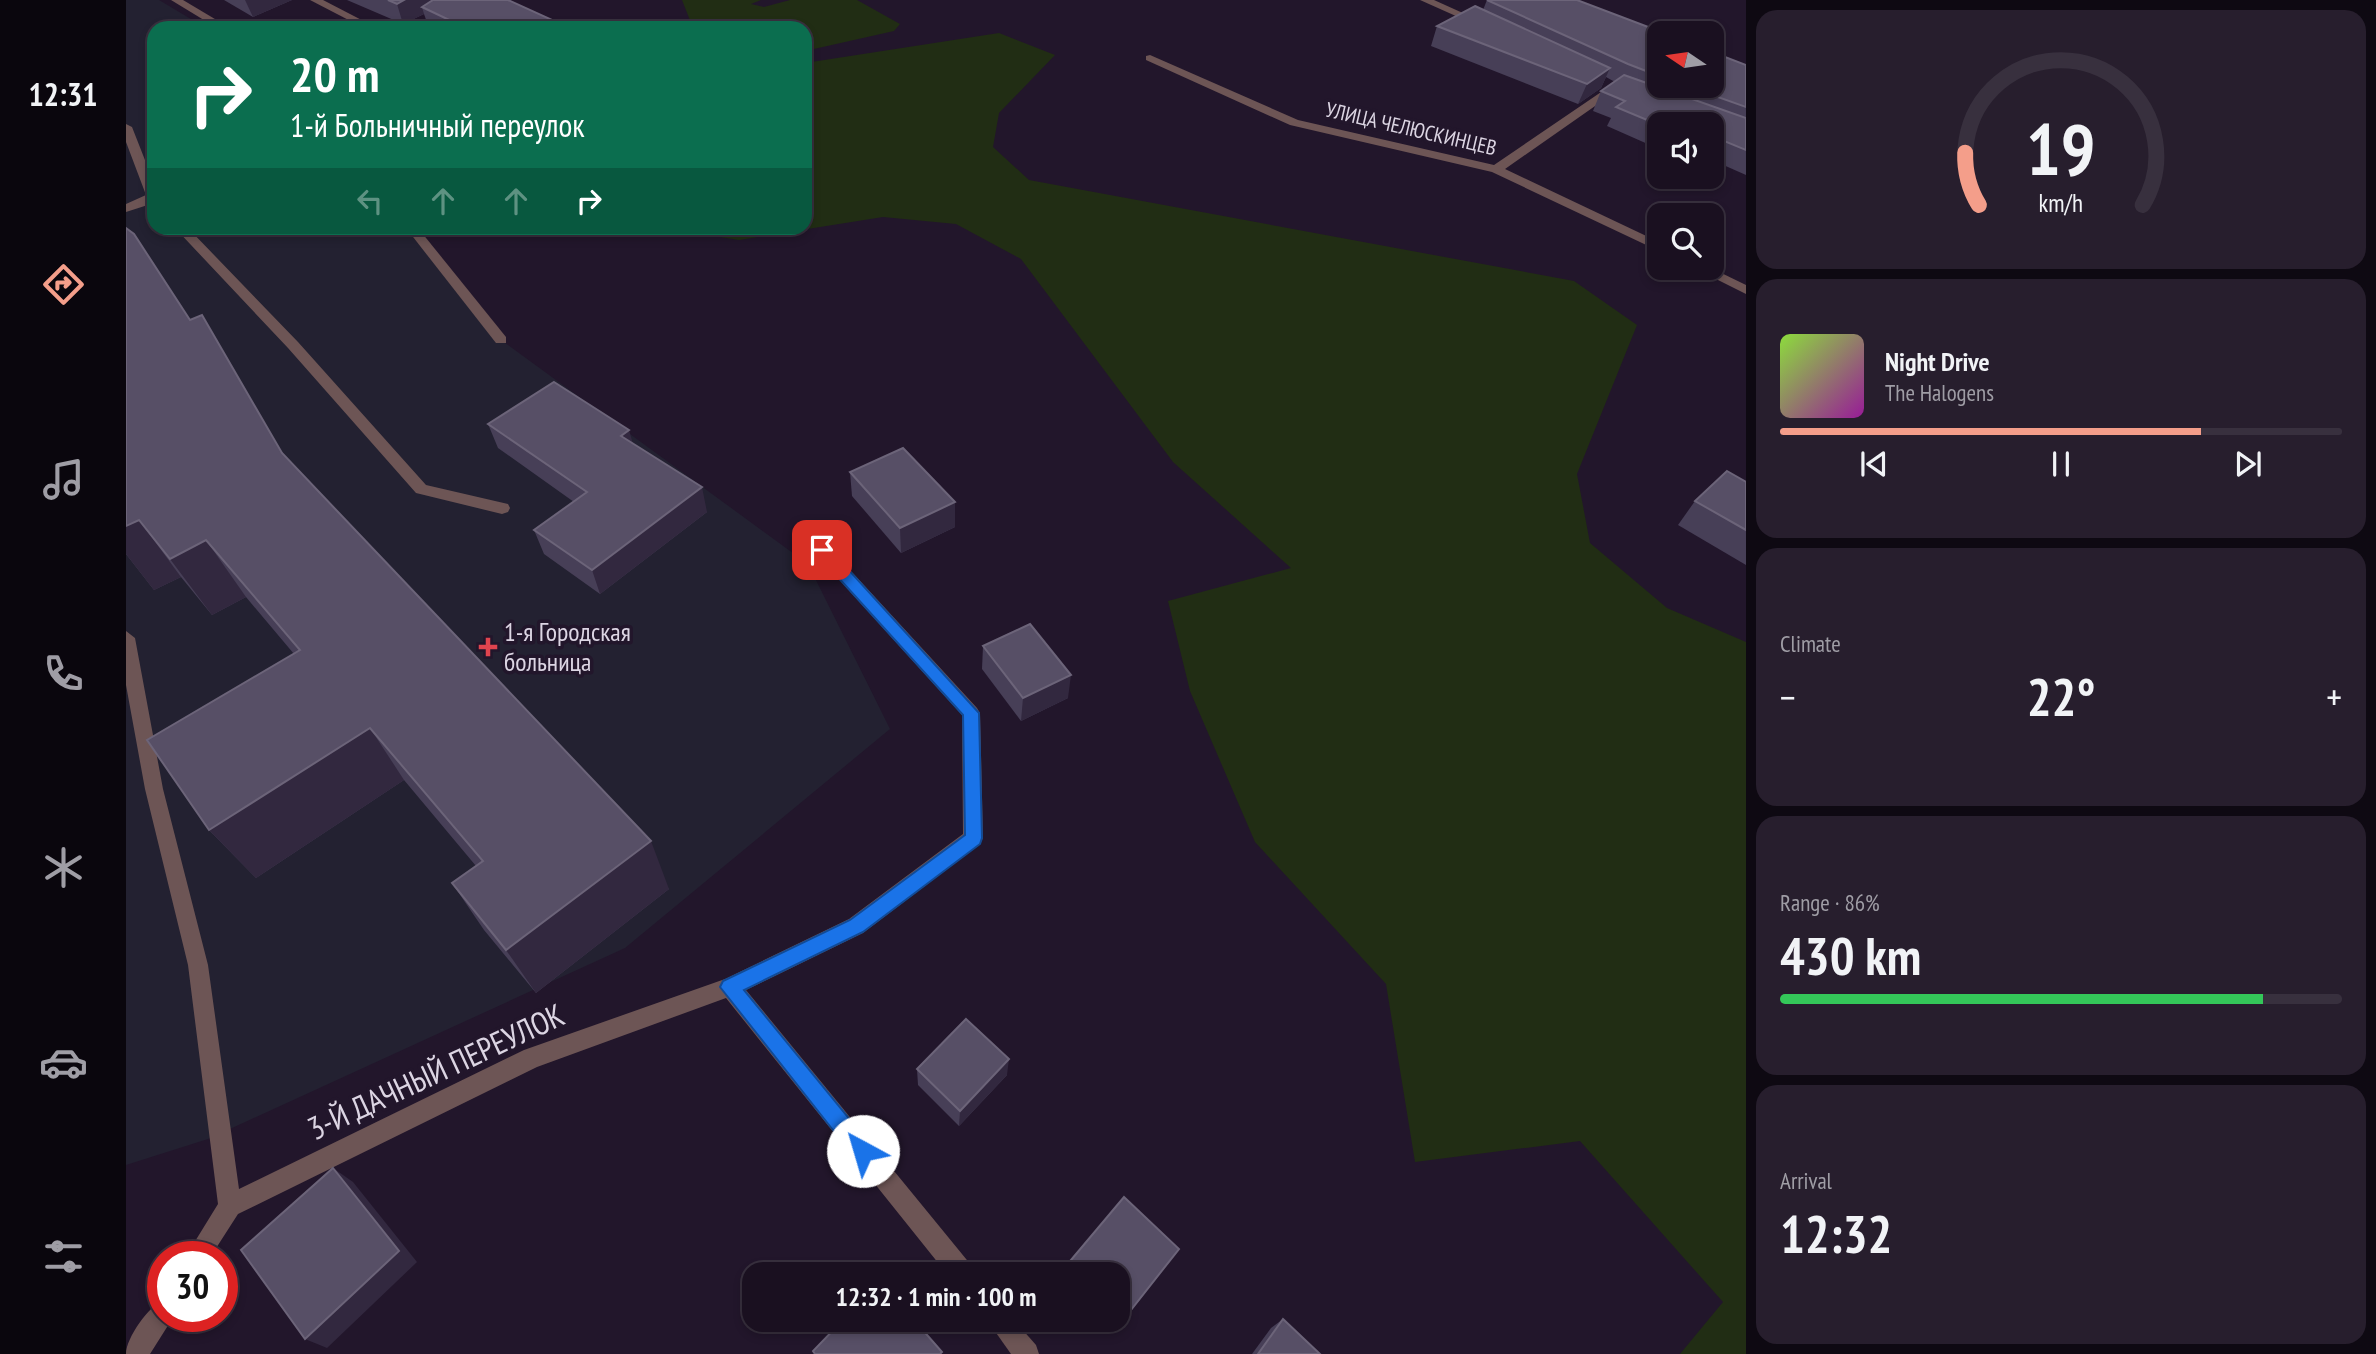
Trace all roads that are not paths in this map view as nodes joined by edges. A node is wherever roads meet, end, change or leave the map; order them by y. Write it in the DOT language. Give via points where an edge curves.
graph roads {
  1 [pos="176,0"];
  2 [pos="315,0"];
  3 [pos="1425,0"];
  4 [pos="213,21"];
  5 [pos="358,21"];
  6 [pos="1495,31"];
  7 [pos="1150,58"];
  8 [pos="1602,82"];
  9 [pos="126,127"];
  10 [pos="1496,169"];
  11 [pos="147,182"];
  12 [pos="147,200"];
  13 [pos="126,208"];
  14 [pos="188,235"];
  15 [pos="418,235"];
  16 [pos="1647,241"];
  17 [pos="1724,279"];
  18 [pos="1746,290"];
  19 [pos="501,340"];
  20 [pos="502,508"];
  21 [pos="822,550"];
  22 [pos="126,638"];
  23 [pos="730,987"];
  24 [pos="230,1206"];
  25 [pos="208,1241"];
  26 [pos="952,1262"];
  27 [pos="150,1332"];
  28 [pos="1009,1332"];
  29 [pos="136,1354"];
  30 [pos="1027,1354"];
  1 -- 4 [label="street"];
  2 -- 5 [label="street"];
  3 -- 6 [label="street"];
  7 -- 10 [label="street, УЛИЦА ЧЕЛЮСКИНЦЕВ" via="1294,123"];
  8 -- 10 [label="street" via="1620,90"];
  9 -- 11 [label="street"];
  10 -- 16 [label="street, УЛИЦА ЧЕЛЮСКИНЦЕВ"];
  12 -- 13 [label="street"];
  14 -- 20 [label="street" via="421,489"];
  15 -- 19 [label="street"];
  17 -- 18 [label="street"];
  21 -- 23 [label="street, 3-Й ДАЧНЫЙ ПЕРЕУЛОК" via="971,713 973,838 856,926"];
  22 -- 24 [label="street" via="154,789 198,965"];
  23 -- 24 [label="street, 3-Й ДАЧНЫЙ ПЕРЕУЛОК" via="532,1058"];
  23 -- 26 [label="street"];
  24 -- 25 [label="street"];
  27 -- 29 [label="street"];
  28 -- 30 [label="street"];
}
